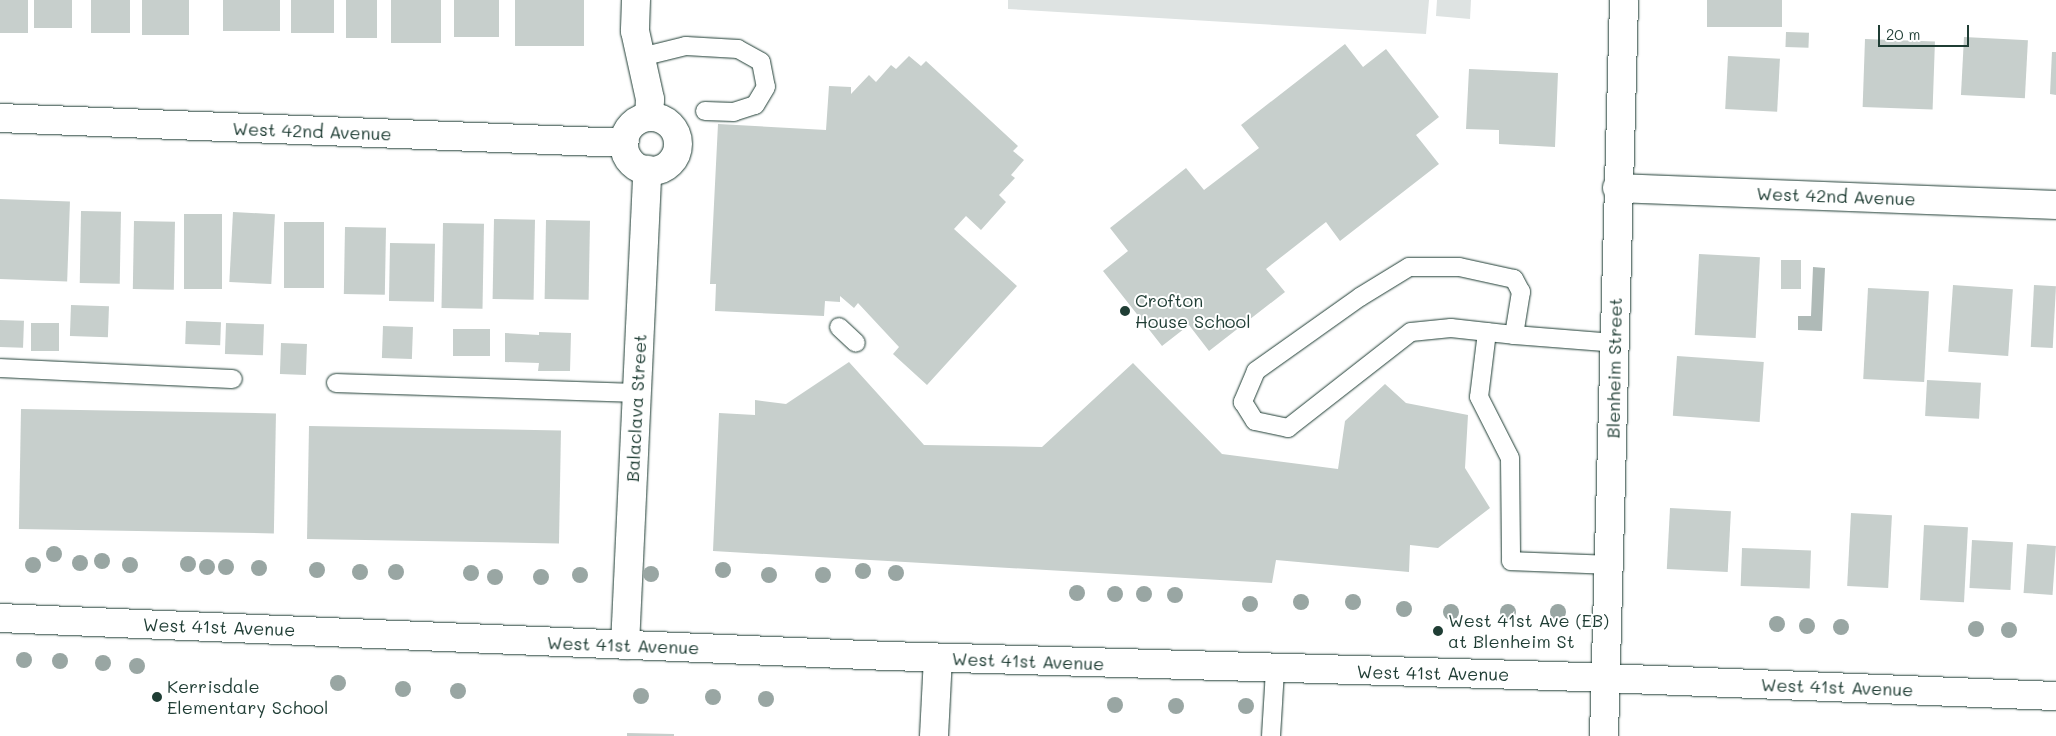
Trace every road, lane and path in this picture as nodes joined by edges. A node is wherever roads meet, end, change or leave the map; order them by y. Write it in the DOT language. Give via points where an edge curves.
graph roads {
  1 [pos="636,0"];
  2 [pos="1624,0"];
  3 [pos="641,57"];
  4 [pos="705,111"];
  5 [pos="649,117"];
  6 [pos="0,118"];
  7 [pos="624,143"];
  8 [pos="647,170"];
  9 [pos="1617,188"];
  10 [pos="2056,205"];
  11 [pos="839,327"];
  12 [pos="1487,332"];
  13 [pos="1514,336"];
  14 [pos="856,343"];
  15 [pos="1615,343"];
  16 [pos="0,368"];
  17 [pos="233,378"];
  18 [pos="336,383"];
  19 [pos="636,393"];
  20 [pos="1610,565"];
  21 [pos="0,618"];
  22 [pos="625,645"];
  23 [pos="938,658"];
  24 [pos="1275,670"];
  25 [pos="1606,678"];
  26 [pos="2056,696"];
  27 [pos="934,736"];
  28 [pos="1271,736"];
  29 [pos="1604,736"];
  1 -- 3 [label="street" via="635,31"];
  2 -- 9 [label="street, Blenheim Street"];
  3 -- 4 [label="lane" via="686,46 738,49 761,62 766,87 755,105 734,112"];
  3 -- 5 [label="street" via="650,99"];
  5 -- 7 [label="street" via="632,125"];
  5 -- 8 [label="street" via="670,125 678,146 668,165"];
  6 -- 7 [label="street, West 42nd Avenue"];
  7 -- 8 [label="street" via="630,161"];
  8 -- 19 [label="street, Balaclava Street"];
  9 -- 10 [label="street, West 42nd Avenue"];
  9 -- 15 [label="street, Blenheim Street"];
  11 -- 14 [label="lane"];
  12 -- 13 [label="lane"];
  12 -- 13 [label="lane" via="1451,328 1411,332 1288,428 1255,421 1243,402 1256,371 1360,297 1409,267 1459,267 1514,279 1521,292"];
  12 -- 20 [label="lane" via="1479,397 1510,458 1511,561"];
  13 -- 15 [label="lane"];
  15 -- 20 [label="street, Blenheim Street"];
  16 -- 17 [label="lane"];
  18 -- 19 [label="lane"];
  19 -- 22 [label="street, Balaclava Street"];
  20 -- 25 [label="street, Blenheim Street"];
  21 -- 22 [label="street, West 41st Avenue"];
  22 -- 23 [label="street, West 41st Avenue"];
  23 -- 24 [label="street, West 41st Avenue"];
  23 -- 27 [label="street"];
  24 -- 25 [label="street, West 41st Avenue"];
  24 -- 28 [label="lane"];
  25 -- 26 [label="street, West 41st Avenue"];
  25 -- 29 [label="street, Blenheim Street"];
}
